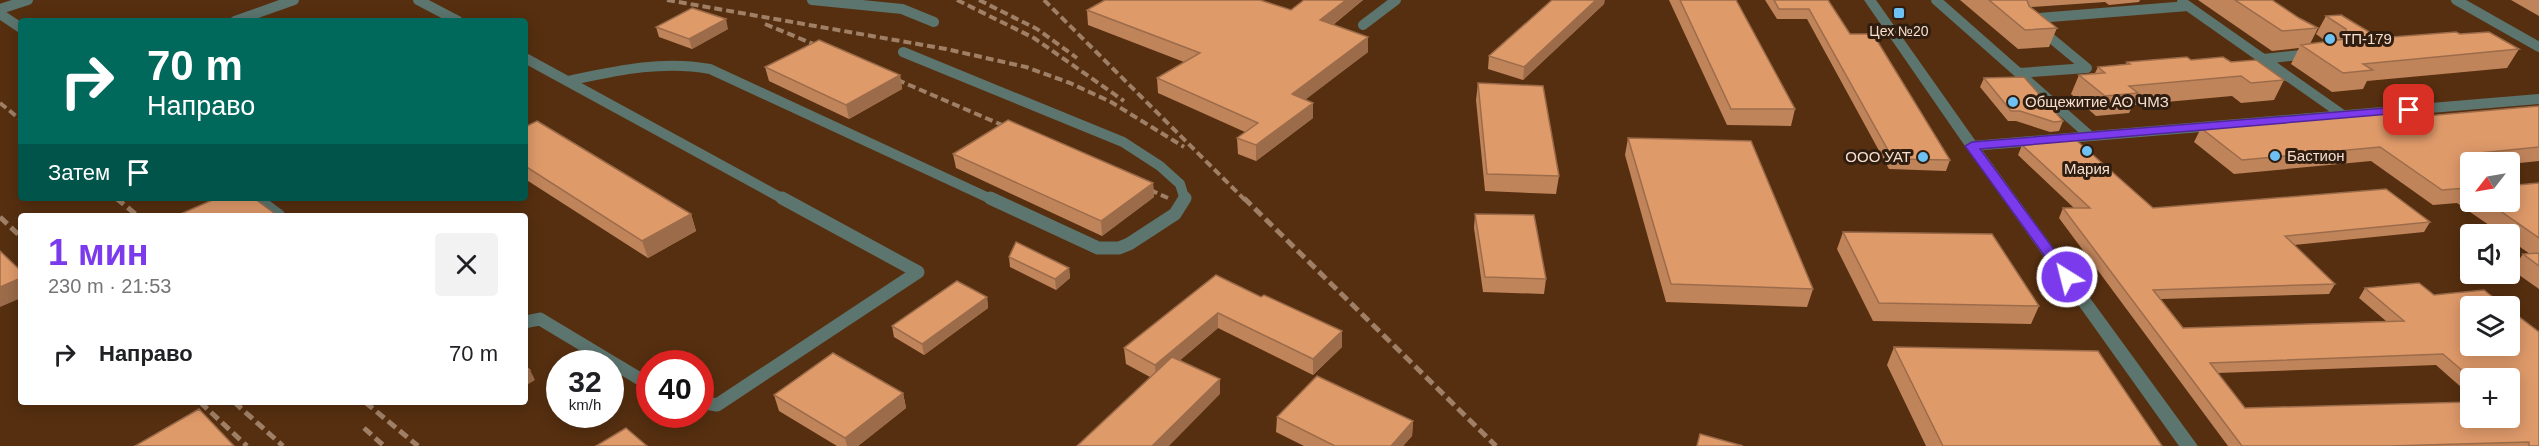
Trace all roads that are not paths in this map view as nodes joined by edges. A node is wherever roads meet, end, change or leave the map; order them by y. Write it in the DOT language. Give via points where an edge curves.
graph roads {
  1 [pos="28,0"];
  2 [pos="294,0"];
  3 [pos="418,0"];
  4 [pos="812,0"];
  5 [pos="1396,0"];
  6 [pos="1870,0"];
  7 [pos="1936,0"];
  8 [pos="2456,0"];
  9 [pos="2184,3"];
  10 [pos="0,9"];
  11 [pos="0,14"];
  12 [pos="243,18"];
  13 [pos="451,18"];
  14 [pos="934,22"];
  15 [pos="1363,25"];
  16 [pos="18,26"];
  17 [pos="2539,37"];
  18 [pos="2523,38"];
  19 [pos="2539,47"];
  20 [pos="903,52"];
  21 [pos="2318,53"];
  22 [pos="2263,59"];
  23 [pos="528,60"];
  24 [pos="2019,73"];
  25 [pos="567,81"];
  26 [pos="2539,99"];
  27 [pos="2343,115"];
  28 [pos="2089,135"];
  29 [pos="1972,146"];
  30 [pos="259,201"];
  31 [pos="275,213"];
  32 [pos="528,321"];
  33 [pos="636,377"];
  34 [pos="714,404"];
  35 [pos="2189,446"];
  1 -- 10 [label="lane"];
  2 -- 12 [label="lane"];
  3 -- 13 [label="lane"];
  4 -- 14 [label="lane" via="902,9"];
  5 -- 15 [label="lane"];
  6 -- 29 [label="street"];
  7 -- 24 [label="lane"];
  8 -- 18 [label="lane"];
  9 -- 22 [label="lane"];
  9 -- 24 [label="lane" via="2027,19 2087,68"];
  11 -- 16 [label="lane"];
  17 -- 18 [label="lane"];
  18 -- 19 [label="lane"];
  20 -- 25 [label="lane" via="1123,142 1171,174 1180,184 1185,201 1140,239 1119,248 1098,248 710,69 683,63 664,64"];
  21 -- 22 [label="lane"];
  22 -- 27 [label="lane"];
  23 -- 25 [label="lane"];
  24 -- 28 [label="lane"];
  25 -- 34 [label="lane" via="918,272"];
  26 -- 27 [label="lane"];
  27 -- 28 [label="lane"];
  28 -- 29 [label="lane"];
  29 -- 35 [label="street"];
  30 -- 31 [label="lane"];
  32 -- 33 [label="lane" via="540,319"];
}
